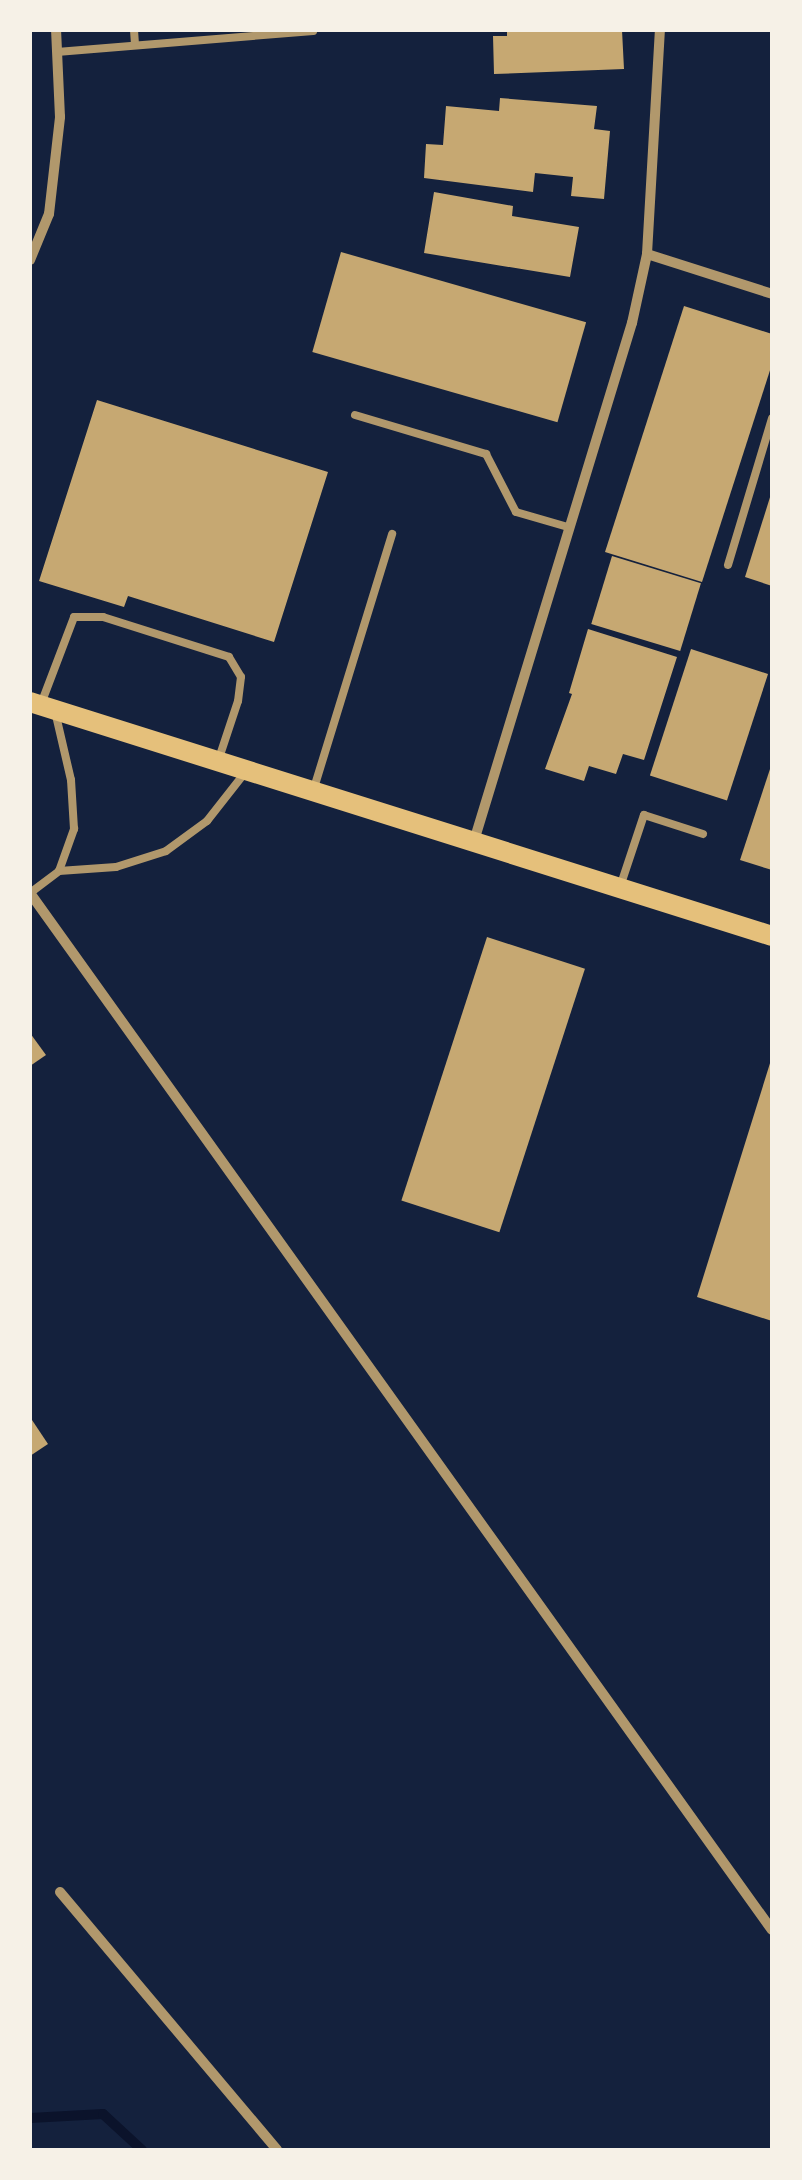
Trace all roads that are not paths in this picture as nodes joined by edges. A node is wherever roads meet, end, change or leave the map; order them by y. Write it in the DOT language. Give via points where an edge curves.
graph roads {
  1 [pos="56,30"];
  2 [pos="134,30"];
  3 [pos="660,30"];
  4 [pos="313,31"];
  5 [pos="135,46"];
  6 [pos="56,52"];
  7 [pos="647,254"];
  8 [pos="30,260"];
  9 [pos="772,294"];
  10 [pos="355,415"];
  11 [pos="772,418"];
  12 [pos="568,528"];
  13 [pos="392,534"];
  14 [pos="728,565"];
  15 [pos="42,706"];
  16 [pos="218,762"];
  17 [pos="246,771"];
  18 [pos="312,791"];
  19 [pos="703,834"];
  20 [pos="474,841"];
  21 [pos="59,871"];
  22 [pos="620,888"];
  23 [pos="30,893"];
  24 [pos="772,936"];
  25 [pos="60,1892"];
  26 [pos="772,1930"];
  27 [pos="277,2150"];
  1 -- 6 [label="street"];
  2 -- 5 [label="lane"];
  3 -- 7 [label="street"];
  4 -- 5 [label="lane"];
  5 -- 6 [label="lane"];
  6 -- 8 [label="street" via="60,117 49,214"];
  7 -- 9 [label="street"];
  7 -- 12 [label="street"];
  10 -- 12 [label="lane" via="486,454 516,512"];
  11 -- 14 [label="lane"];
  12 -- 20 [label="street"];
  13 -- 18 [label="lane"];
  15 -- 16 [label="main road"];
  15 -- 16 [label="lane" via="74,617 102,617 229,657 240,677 238,701"];
  15 -- 21 [label="lane" via="72,780 74,829"];
  16 -- 17 [label="main road"];
  17 -- 18 [label="main road"];
  17 -- 21 [label="lane" via="207,821 166,851 116,866"];
  18 -- 20 [label="main road"];
  19 -- 22 [label="lane" via="644,815"];
  20 -- 22 [label="main road"];
  21 -- 23 [label="lane"];
  22 -- 24 [label="main road"];
  23 -- 26 [label="street"];
  25 -- 27 [label="street"];
}
